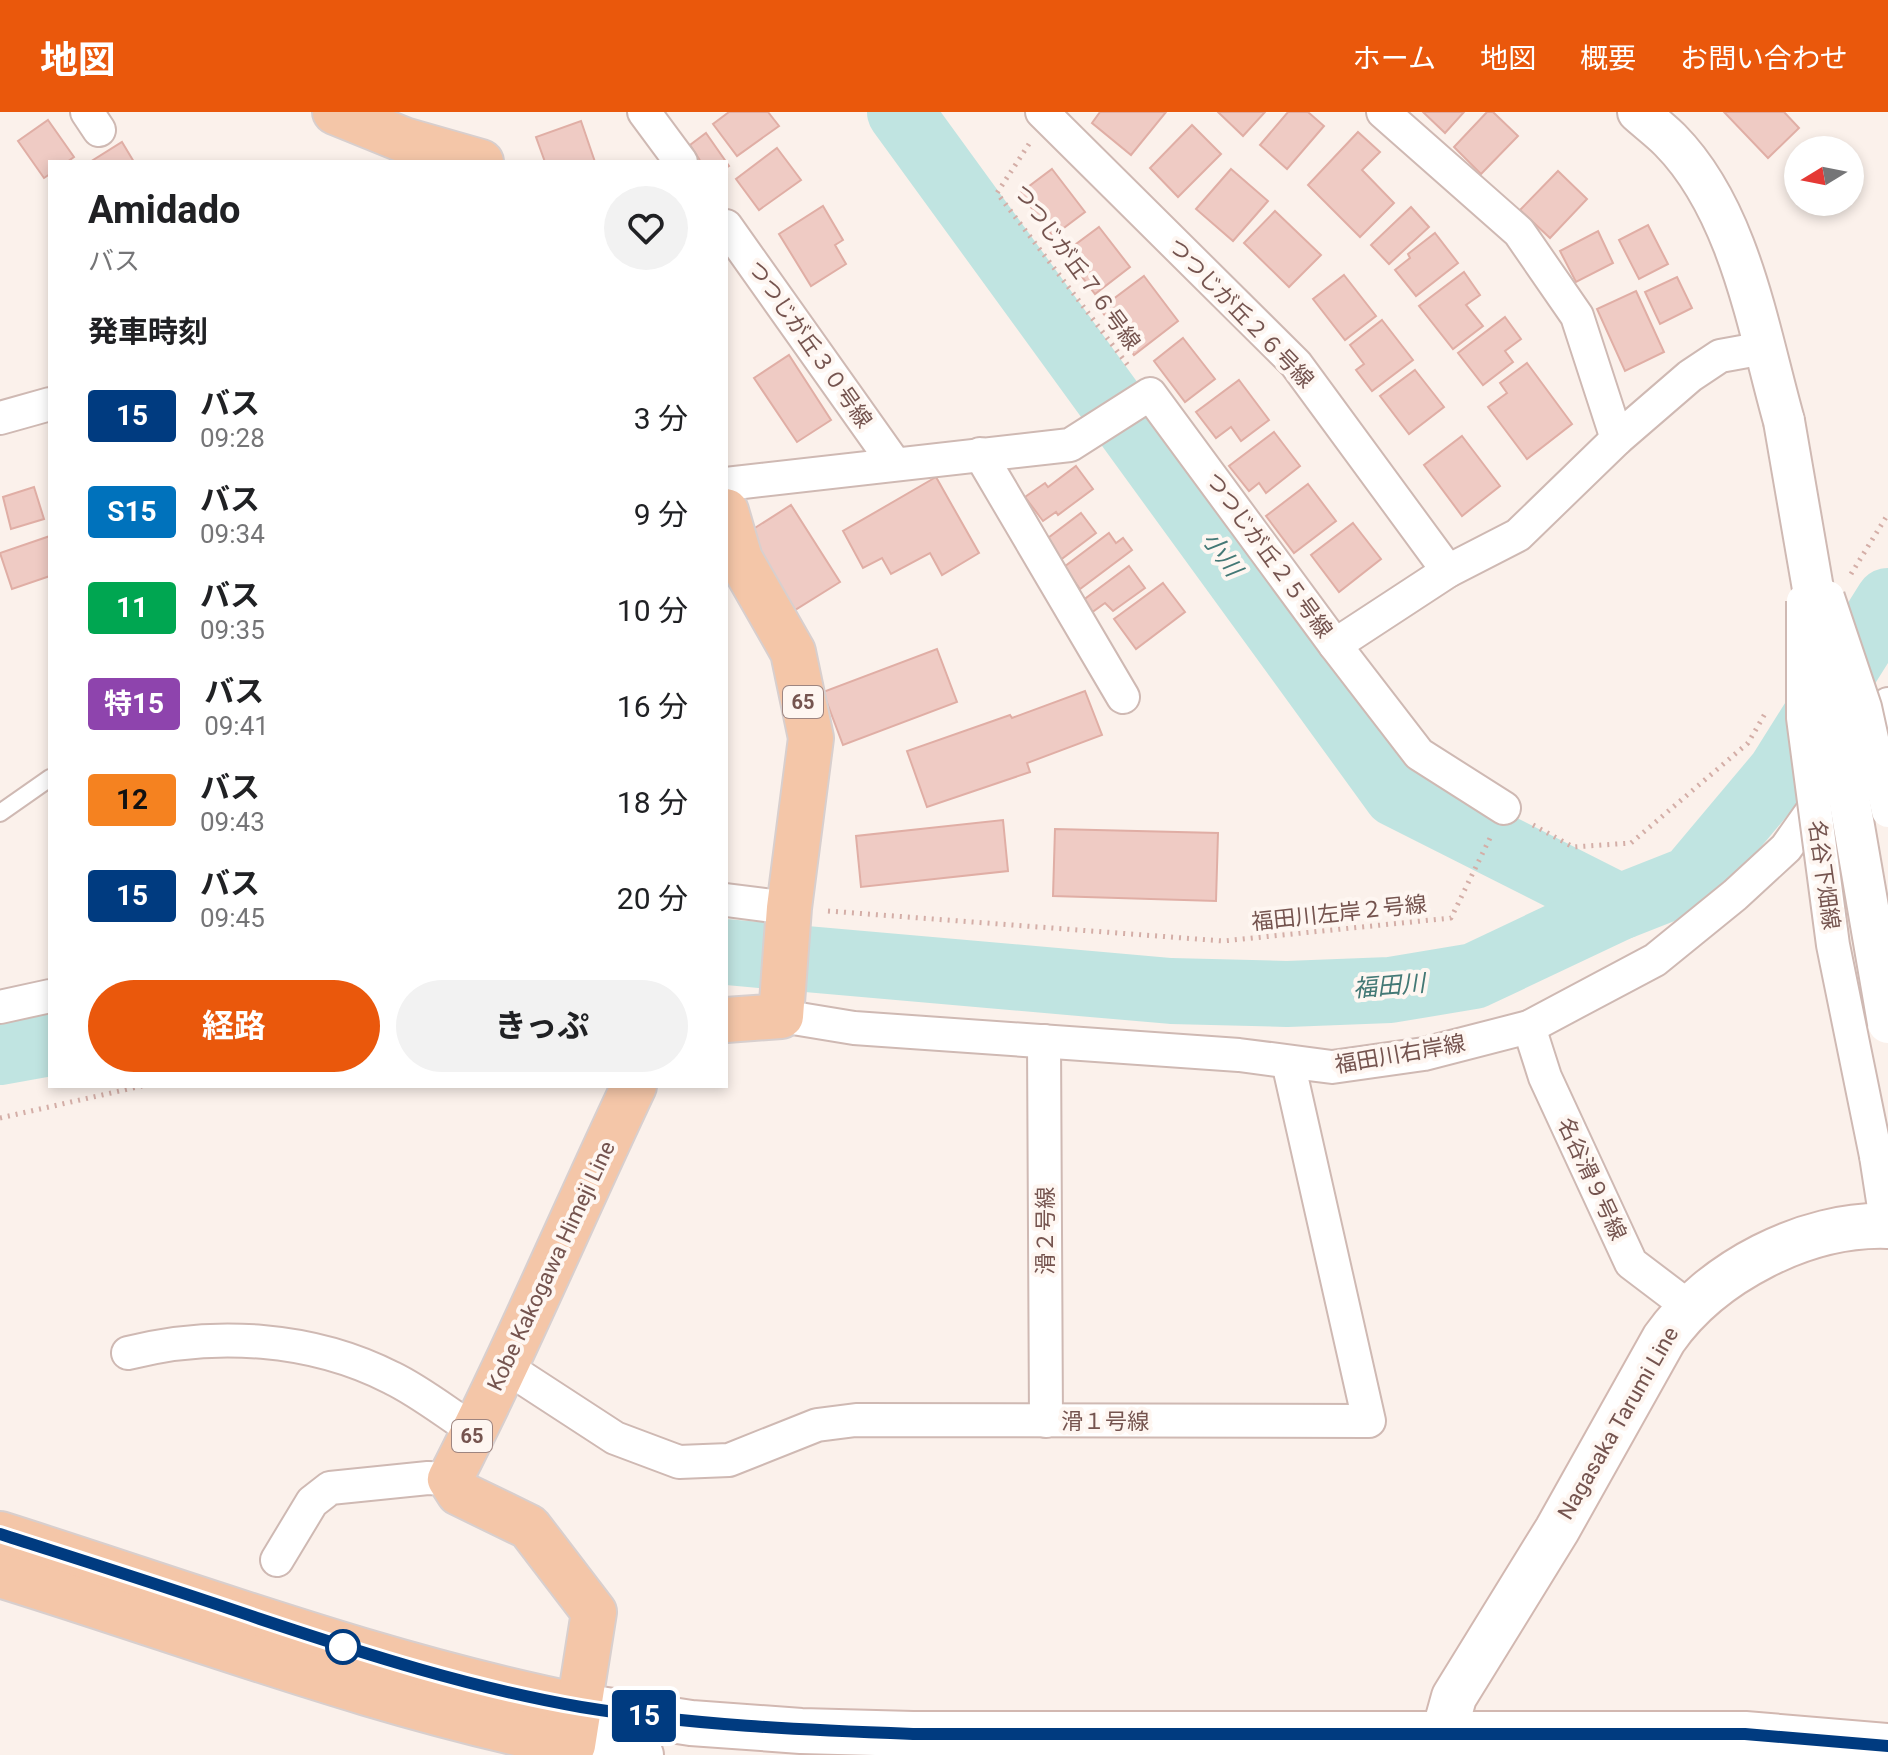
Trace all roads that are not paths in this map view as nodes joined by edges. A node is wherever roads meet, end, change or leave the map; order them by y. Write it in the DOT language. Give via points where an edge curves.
graph roads {
  1 [pos="335,112"];
  2 [pos="644,112"];
  3 [pos="1383,112"];
  4 [pos="1638,112"];
  5 [pos="1047,113"];
  6 [pos="402,151"];
  7 [pos="467,160"];
  8 [pos="680,160"];
  9 [pos="728,229"];
  10 [pos="1764,348"];
  11 [pos="48,405"];
  12 [pos="0,418"];
  13 [pos="1617,439"];
  14 [pos="980,454"];
  15 [pos="894,463"];
  16 [pos="728,484"];
  17 [pos="728,518"];
  18 [pos="1802,518"];
  19 [pos="1448,571"];
  20 [pos="1335,645"];
  21 [pos="1123,697"];
  22 [pos="1888,704"];
  23 [pos="48,779"];
  24 [pos="1504,808"];
  25 [pos="1888,811"];
  26 [pos="0,813"];
  27 [pos="728,900"];
  28 [pos="789,908"];
  29 [pos="48,996"];
  30 [pos="0,1007"];
  31 [pos="781,1016"];
  32 [pos="728,1020"];
  33 [pos="1888,1023"];
  34 [pos="1529,1027"];
  35 [pos="1044,1041"];
  36 [pos="1288,1062"];
  37 [pos="633,1088"];
  38 [pos="1888,1226"];
  39 [pos="1689,1307"];
  40 [pos="128,1353"];
  41 [pos="506,1367"];
  42 [pos="1046,1421"];
  43 [pos="475,1431"];
  44 [pos="450,1479"];
  45 [pos="0,1534"];
  46 [pos="277,1560"];
  47 [pos="0,1575"];
  48 [pos="576,1726"];
  49 [pos="1444,1744"];
  50 [pos="1888,1746"];
  51 [pos="641,1755"];
  1 -- 6 [label="main road"];
  2 -- 8 [label="street"];
  3 -- 13 [label="street" via="1519,232 1577,316"];
  4 -- 10 [label="street, 名谷下畑線" via="1671,141 1710,194 1740,257"];
  5 -- 19 [label="street, つつじが丘２６号線" via="1296,364"];
  6 -- 7 [label="main road"];
  9 -- 15 [label="street, つつじが丘３０号線"];
  10 -- 13 [label="street, つつじが丘２５号線" via="1720,356"];
  10 -- 18 [label="street, 名谷下畑線, bridge"];
  11 -- 12 [label="street"];
  13 -- 19 [label="street, つつじが丘２５号線" via="1518,535"];
  14 -- 15 [label="street"];
  14 -- 20 [label="street, つつじが丘２５号線" via="1070,445 1150,394"];
  14 -- 21 [label="street"];
  15 -- 16 [label="street"];
  17 -- 28 [label="main road, 65" via="740,559 793,652 811,738"];
  18 -- 25 [label="street, 名谷下畑線, bridge" via="1865,707"];
  18 -- 33 [label="street, 名谷下畑線, bridge"];
  18 -- 38 [label="street, 名谷下畑線, bridge" via="1803,718 1833,945"];
  19 -- 20 [label="street, つつじが丘２５号線"];
  20 -- 24 [label="street" via="1419,754"];
  22 -- 34 [label="street, 福田川右岸線" via="1786,848 1735,895 1655,960"];
  23 -- 26 [label="lane"];
  27 -- 28 [label="street"];
  28 -- 31 [label="main road, 65"];
  29 -- 30 [label="street"];
  31 -- 32 [label="main road"];
  31 -- 35 [label="street, 福田川右岸線" via="854,1028"];
  34 -- 36 [label="street, 福田川右岸線" via="1424,1054 1332,1067"];
  34 -- 39 [label="street, 名谷滑９号線" via="1545,1077 1631,1263"];
  35 -- 36 [label="street, 福田川右岸線"];
  35 -- 42 [label="street, 滑２号線"];
  36 -- 42 [label="street, 滑１号線" via="1369,1421"];
  37 -- 41 [label="main road, Kobe Kakogawa Himeji Line / 65"];
  38 -- 39 [label="main road, Nagasaka Tarumi Line" via="1839,1229 1785,1245"];
  39 -- 49 [label="main road, Nagasaka Tarumi Line" via="1664,1339 1557,1530 1454,1697"];
  40 -- 43 [label="street" via="165,1344 234,1340 319,1350 392,1378"];
  41 -- 42 [label="street, 滑１号線" via="615,1438 679,1462 729,1460 817,1425 856,1420"];
  41 -- 43 [label="main road, Kobe Kakogawa Himeji Line / 65"];
  43 -- 44 [label="main road, Kobe Kakogawa Himeji Line / 65"];
  44 -- 46 [label="street" via="330,1488 312,1502"];
  44 -- 48 [label="main road, 65" via="459,1493 529,1527 594,1612"];
  45 -- 48 [label="main road" via="473,1683"];
  47 -- 48 [label="main road" via="436,1714"];
  48 -- 49 [label="main road" via="691,1723 801,1731"];
  48 -- 51 [label="main road"];
  49 -- 50 [label="main road" via="1745,1734"];
}
